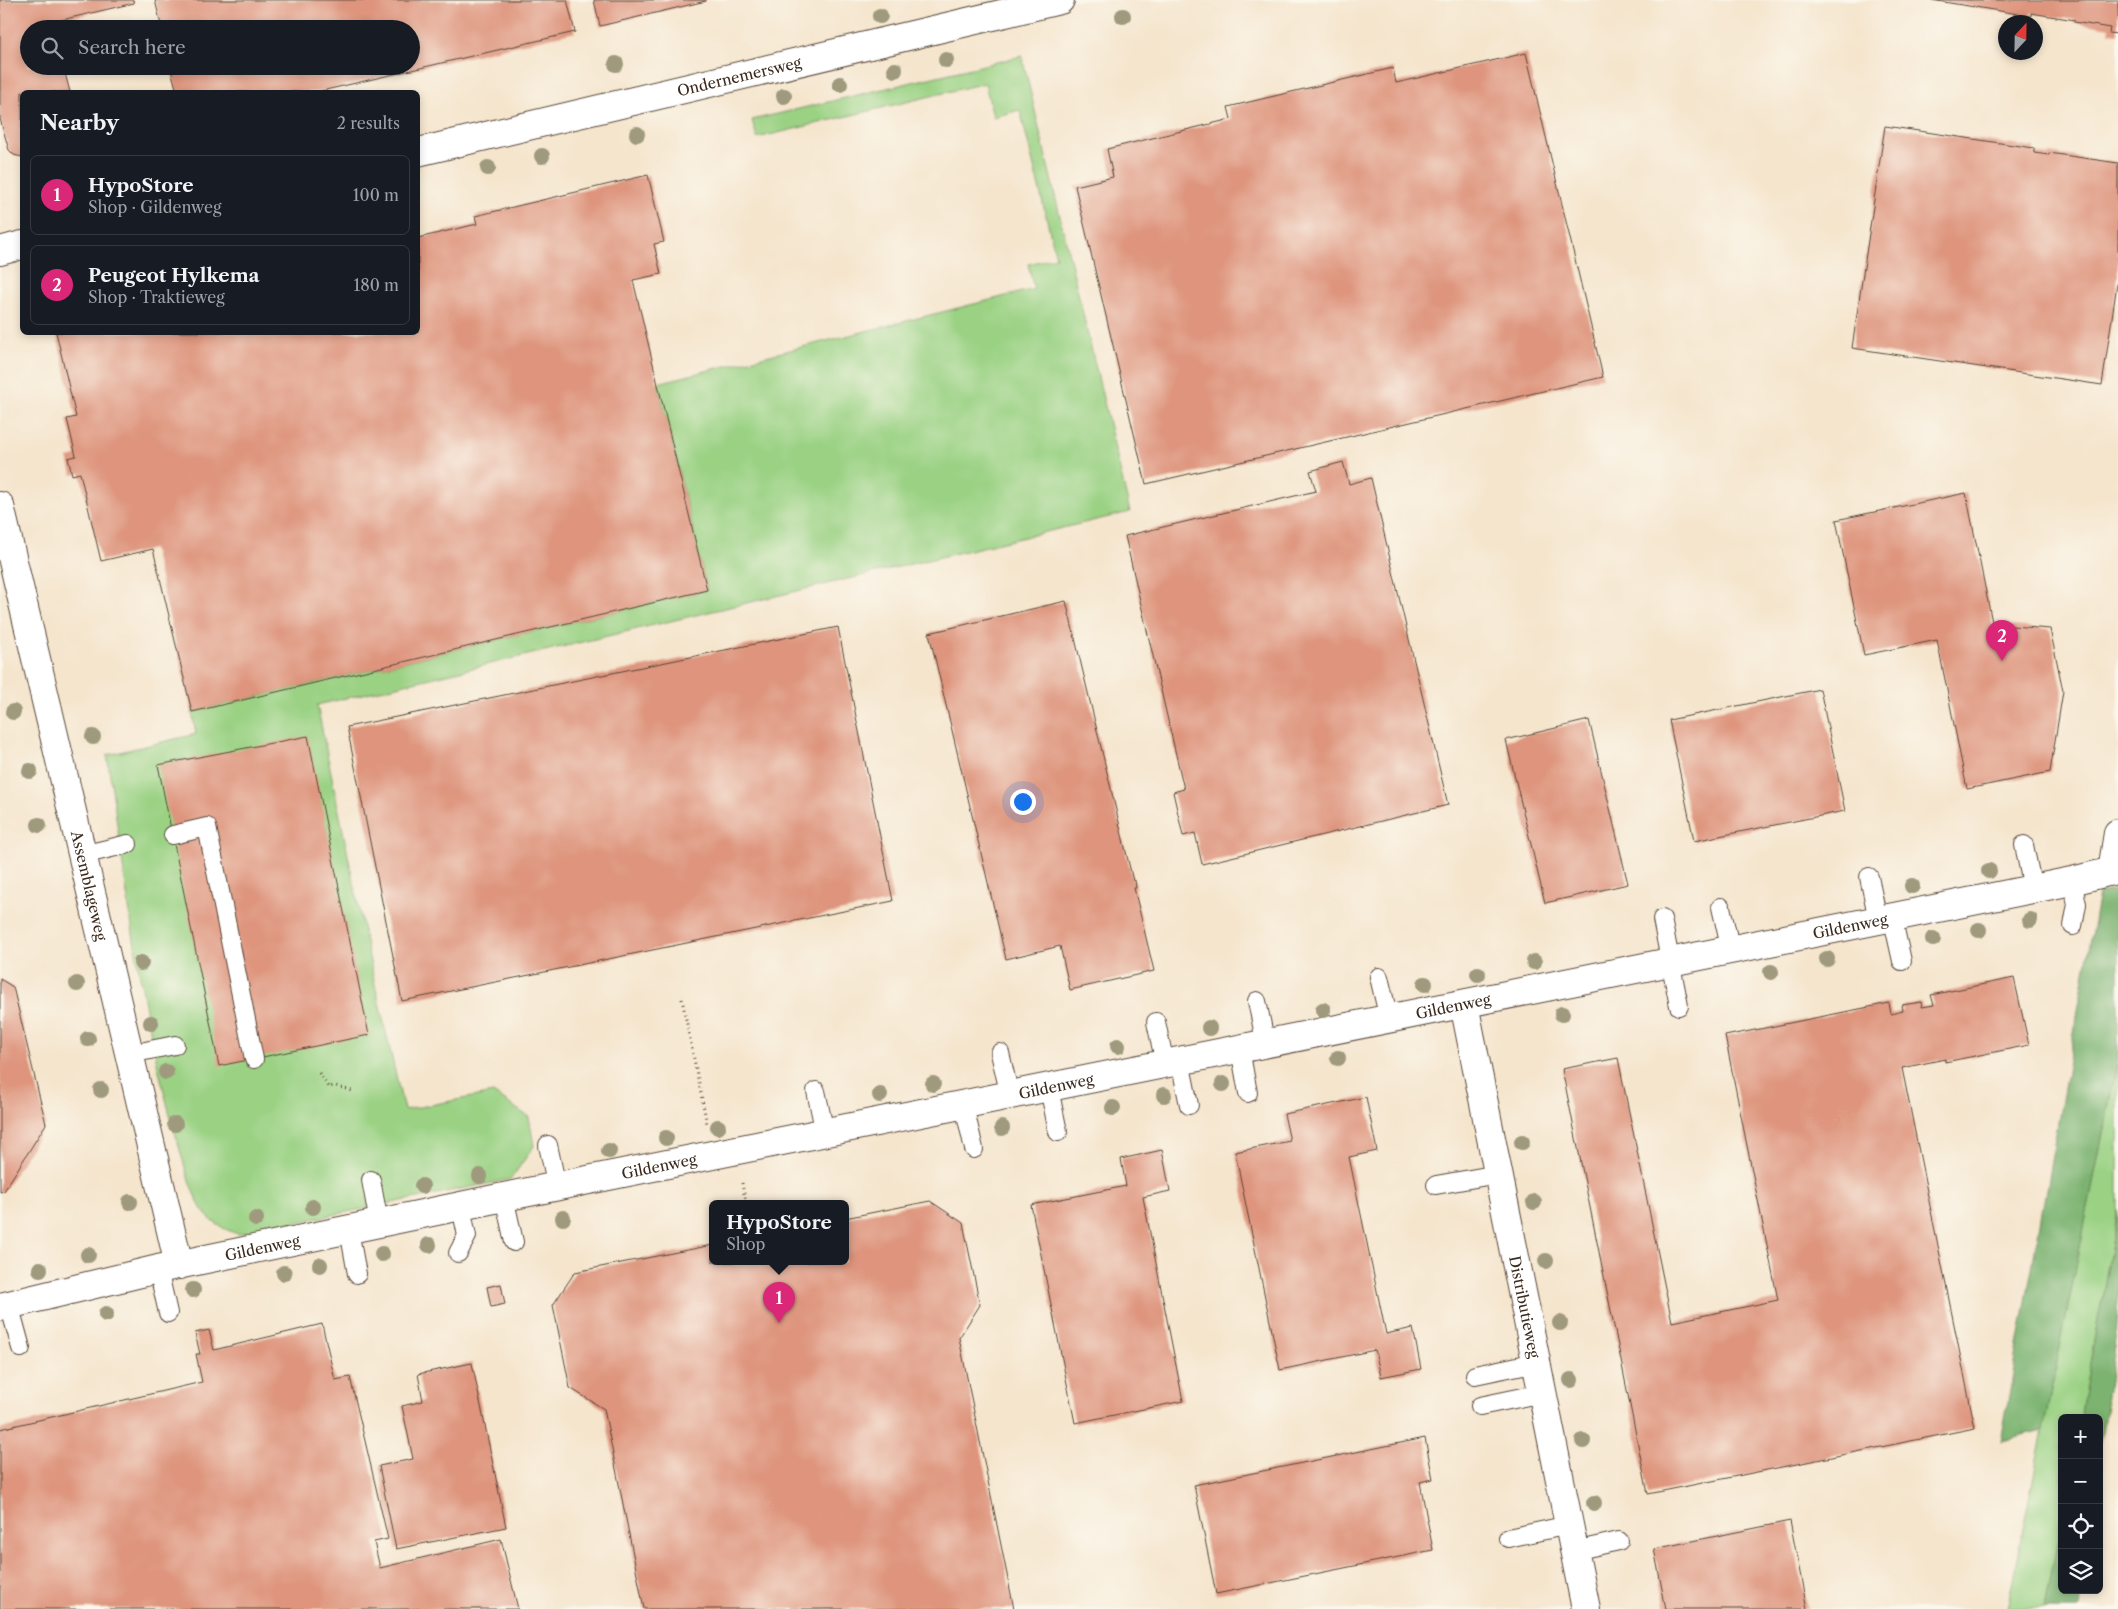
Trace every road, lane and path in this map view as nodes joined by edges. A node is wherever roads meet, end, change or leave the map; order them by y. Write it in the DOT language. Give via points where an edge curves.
graph roads {
  1 [pos="1060,0"];
  2 [pos="420,152"];
  3 [pos="20,246"];
  4 [pos="0,251"];
  5 [pos="0,506"];
  6 [pos="2118,833"];
  7 [pos="173,835"];
  8 [pos="128,844"];
  9 [pos="2024,845"];
  10 [pos="82,854"];
  11 [pos="1869,877"];
  12 [pos="2072,881"];
  13 [pos="2033,889"];
  14 [pos="1721,907"];
  15 [pos="1662,918"];
  16 [pos="1885,918"];
  17 [pos="2074,926"];
  18 [pos="1731,951"];
  19 [pos="1902,961"];
  20 [pos="1671,963"];
  21 [pos="1379,977"];
  22 [pos="682,999"];
  23 [pos="1257,1001"];
  24 [pos="1464,1004"];
  25 [pos="1679,1006"];
  26 [pos="1389,1019"];
  27 [pos="1156,1022"];
  28 [pos="175,1045"];
  29 [pos="1253,1047"];
  30 [pos="1000,1053"];
  31 [pos="130,1054"];
  32 [pos="254,1059"];
  33 [pos="1173,1063"];
  34 [pos="319,1073"];
  35 [pos="1048,1088"];
  36 [pos="352,1091"];
  37 [pos="816,1091"];
  38 [pos="1248,1093"];
  39 [pos="1010,1096"];
  40 [pos="1189,1105"];
  41 [pos="964,1106"];
  42 [pos="709,1131"];
  43 [pos="1058,1132"];
  44 [pos="825,1133"];
  45 [pos="548,1145"];
  46 [pos="974,1149"];
  47 [pos="1498,1174"];
  48 [pos="371,1180"];
  49 [pos="742,1181"];
  50 [pos="1436,1185"];
  51 [pos="557,1187"];
  52 [pos="504,1197"];
  53 [pos="745,1200"];
  54 [pos="461,1207"];
  55 [pos="379,1224"];
  56 [pos="349,1230"];
  57 [pos="514,1242"];
  58 [pos="458,1253"];
  59 [pos="168,1267"];
  60 [pos="357,1274"];
  61 [pos="5,1306"];
  62 [pos="168,1313"];
  63 [pos="21,1348"];
  64 [pos="1537,1362"];
  65 [pos="1475,1375"];
  66 [pos="1543,1393"];
  67 [pos="1480,1406"];
  68 [pos="1508,1538"];
  69 [pos="1572,1538"];
  70 [pos="1619,1541"];
  71 [pos="1586,1609"];
  1 -- 2 [label="street, Ondernemersweg"];
  3 -- 4 [label="street"];
  5 -- 10 [label="street, Assemblageweg"];
  6 -- 12 [label="street, Gildenweg" via="2112,871"];
  7 -- 32 [label="lane" via="207,827"];
  8 -- 10 [label="lane"];
  9 -- 13 [label="lane"];
  10 -- 31 [label="street, Assemblageweg"];
  11 -- 16 [label="lane"];
  12 -- 13 [label="street, Gildenweg"];
  12 -- 17 [label="lane" via="2077,904"];
  13 -- 16 [label="street, Gildenweg"];
  14 -- 18 [label="lane"];
  15 -- 20 [label="lane"];
  16 -- 18 [label="street, Gildenweg"];
  16 -- 19 [label="lane"];
  18 -- 20 [label="street, Gildenweg"];
  20 -- 24 [label="street, Gildenweg"];
  20 -- 25 [label="lane"];
  21 -- 26 [label="lane"];
  22 -- 42 [label="path"];
  23 -- 29 [label="lane"];
  24 -- 26 [label="street, Gildenweg"];
  24 -- 47 [label="street, Distributieweg"];
  26 -- 29 [label="street, Gildenweg"];
  27 -- 33 [label="lane"];
  28 -- 31 [label="lane"];
  29 -- 33 [label="street, Gildenweg"];
  29 -- 38 [label="lane"];
  30 -- 39 [label="lane"];
  31 -- 59 [label="street, Assemblageweg"];
  33 -- 35 [label="street, Gildenweg"];
  33 -- 40 [label="lane"];
  34 -- 36 [label="path" via="328,1086"];
  35 -- 39 [label="street, Gildenweg"];
  35 -- 43 [label="lane"];
  37 -- 44 [label="lane"];
  39 -- 41 [label="street, Gildenweg"];
  41 -- 44 [label="street, Gildenweg"];
  41 -- 46 [label="lane"];
  44 -- 51 [label="street, Gildenweg"];
  45 -- 51 [label="lane"];
  47 -- 50 [label="lane"];
  47 -- 64 [label="street, Distributieweg"];
  48 -- 55 [label="lane"];
  49 -- 53 [label="path"];
  51 -- 52 [label="street, Gildenweg"];
  52 -- 54 [label="street, Gildenweg"];
  52 -- 57 [label="lane"];
  54 -- 55 [label="street, Gildenweg"];
  54 -- 58 [label="lane" via="467,1236"];
  55 -- 56 [label="street, Gildenweg"];
  56 -- 59 [label="street, Gildenweg"];
  56 -- 60 [label="lane"];
  59 -- 61 [label="street, Gildenweg"];
  59 -- 62 [label="lane"];
  61 -- 63 [label="lane"];
  64 -- 65 [label="lane"];
  64 -- 66 [label="street, Distributieweg"];
  66 -- 67 [label="lane"];
  66 -- 69 [label="street, Distributieweg"];
  68 -- 69 [label="lane"];
  69 -- 70 [label="lane"];
  69 -- 71 [label="street, Distributieweg"];
}
